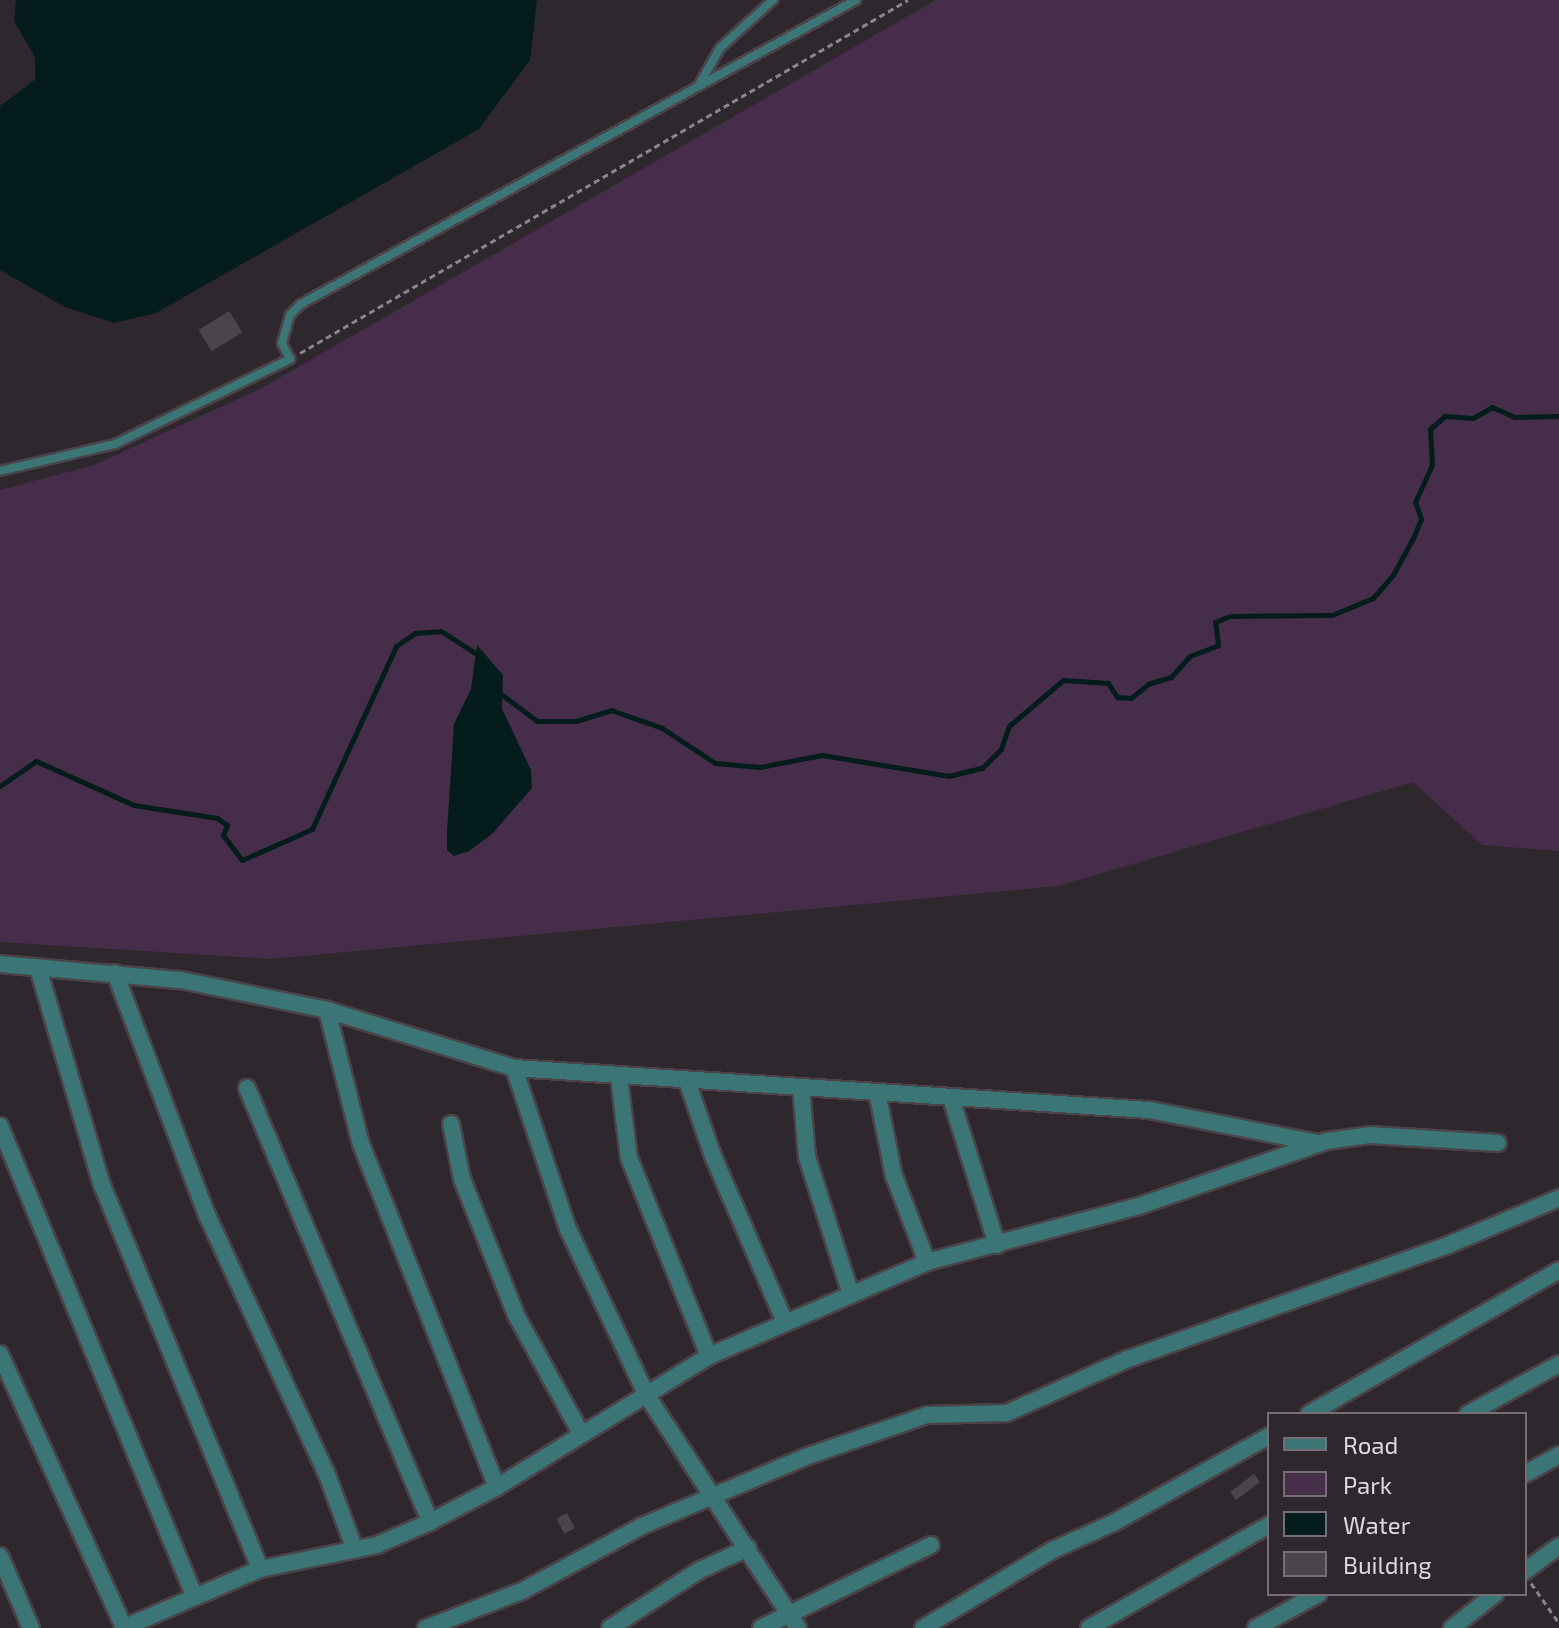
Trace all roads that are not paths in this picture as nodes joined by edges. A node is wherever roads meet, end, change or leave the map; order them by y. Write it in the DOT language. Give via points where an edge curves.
graph roads {
  1 [pos="773,0"];
  2 [pos="856,0"];
  3 [pos="700,84"];
  4 [pos="0,471"];
  5 [pos="0,964"];
  6 [pos="38,968"];
  7 [pos="115,973"];
  8 [pos="327,1010"];
  9 [pos="514,1068"];
  10 [pos="619,1078"];
  11 [pos="687,1081"];
  12 [pos="801,1087"];
  13 [pos="247,1088"];
  14 [pos="877,1092"];
  15 [pos="951,1098"];
  16 [pos="451,1124"];
  17 [pos="0,1126"];
  18 [pos="1318,1143"];
  19 [pos="1498,1143"];
  20 [pos="1559,1198"];
  21 [pos="997,1245"];
  22 [pos="927,1262"];
  23 [pos="1559,1270"];
  24 [pos="850,1292"];
  25 [pos="784,1320"];
  26 [pos="0,1354"];
  27 [pos="709,1356"];
  28 [pos="1559,1364"];
  29 [pos="646,1394"];
  30 [pos="1312,1412"];
  31 [pos="1472,1412"];
  32 [pos="581,1433"];
  33 [pos="1267,1437"];
  34 [pos="1559,1455"];
  35 [pos="1527,1473"];
  36 [pos="497,1487"];
  37 [pos="715,1498"];
  38 [pos="430,1522"];
  39 [pos="1267,1526"];
  40 [pos="931,1545"];
  41 [pos="1559,1546"];
  42 [pos="748,1548"];
  43 [pos="355,1550"];
  44 [pos="0,1556"];
  45 [pos="260,1569"];
  46 [pos="1527,1572"];
  47 [pos="194,1595"];
  48 [pos="1314,1596"];
  49 [pos="1492,1596"];
  50 [pos="788,1613"];
  51 [pos="31,1628"];
  52 [pos="124,1628"];
  53 [pos="426,1628"];
  54 [pos="610,1628"];
  55 [pos="761,1628"];
  56 [pos="798,1628"];
  57 [pos="923,1628"];
  58 [pos="1089,1628"];
  59 [pos="1256,1628"];
  60 [pos="1452,1628"];
  1 -- 3 [label="lane" via="720,48"];
  2 -- 3 [label="lane"];
  3 -- 4 [label="lane" via="301,304 290,315 282,343 290,359 115,444"];
  5 -- 6 [label="street"];
  6 -- 7 [label="street"];
  6 -- 45 [label="street" via="102,1185"];
  7 -- 8 [label="street"];
  7 -- 43 [label="street" via="207,1215 326,1472"];
  8 -- 9 [label="street"];
  8 -- 36 [label="street" via="361,1144"];
  9 -- 10 [label="street"];
  9 -- 29 [label="street" via="568,1229"];
  10 -- 11 [label="street"];
  10 -- 27 [label="street" via="629,1158"];
  11 -- 12 [label="street"];
  11 -- 25 [label="street" via="713,1156"];
  12 -- 14 [label="street"];
  12 -- 24 [label="street" via="807,1157"];
  13 -- 38 [label="street"];
  14 -- 15 [label="street"];
  14 -- 22 [label="street" via="894,1176"];
  15 -- 18 [label="street" via="1149,1110"];
  15 -- 21 [label="street"];
  16 -- 32 [label="street" via="462,1179 516,1315"];
  17 -- 47 [label="street"];
  18 -- 19 [label="street" via="1370,1135"];
  18 -- 21 [label="street" via="1139,1206"];
  20 -- 37 [label="street" via="1448,1245 1128,1359 1007,1413 927,1415 805,1457"];
  21 -- 22 [label="street"];
  22 -- 24 [label="street"];
  23 -- 30 [label="street"];
  24 -- 25 [label="street"];
  25 -- 27 [label="street"];
  26 -- 52 [label="street"];
  27 -- 29 [label="street"];
  28 -- 31 [label="street"];
  29 -- 32 [label="street"];
  29 -- 37 [label="street"];
  32 -- 36 [label="street"];
  33 -- 57 [label="street" via="1115,1522 1053,1550"];
  34 -- 35 [label="street"];
  36 -- 38 [label="street"];
  37 -- 42 [label="street"];
  37 -- 53 [label="street" via="642,1526 522,1591"];
  38 -- 43 [label="street"];
  39 -- 58 [label="street"];
  40 -- 50 [label="street"];
  41 -- 46 [label="street"];
  42 -- 50 [label="street"];
  42 -- 54 [label="street" via="698,1571"];
  43 -- 45 [label="street"];
  44 -- 51 [label="street"];
  45 -- 47 [label="street"];
  47 -- 52 [label="street"];
  48 -- 59 [label="street"];
  49 -- 60 [label="street"];
  50 -- 55 [label="street"];
  50 -- 56 [label="street"];
}
